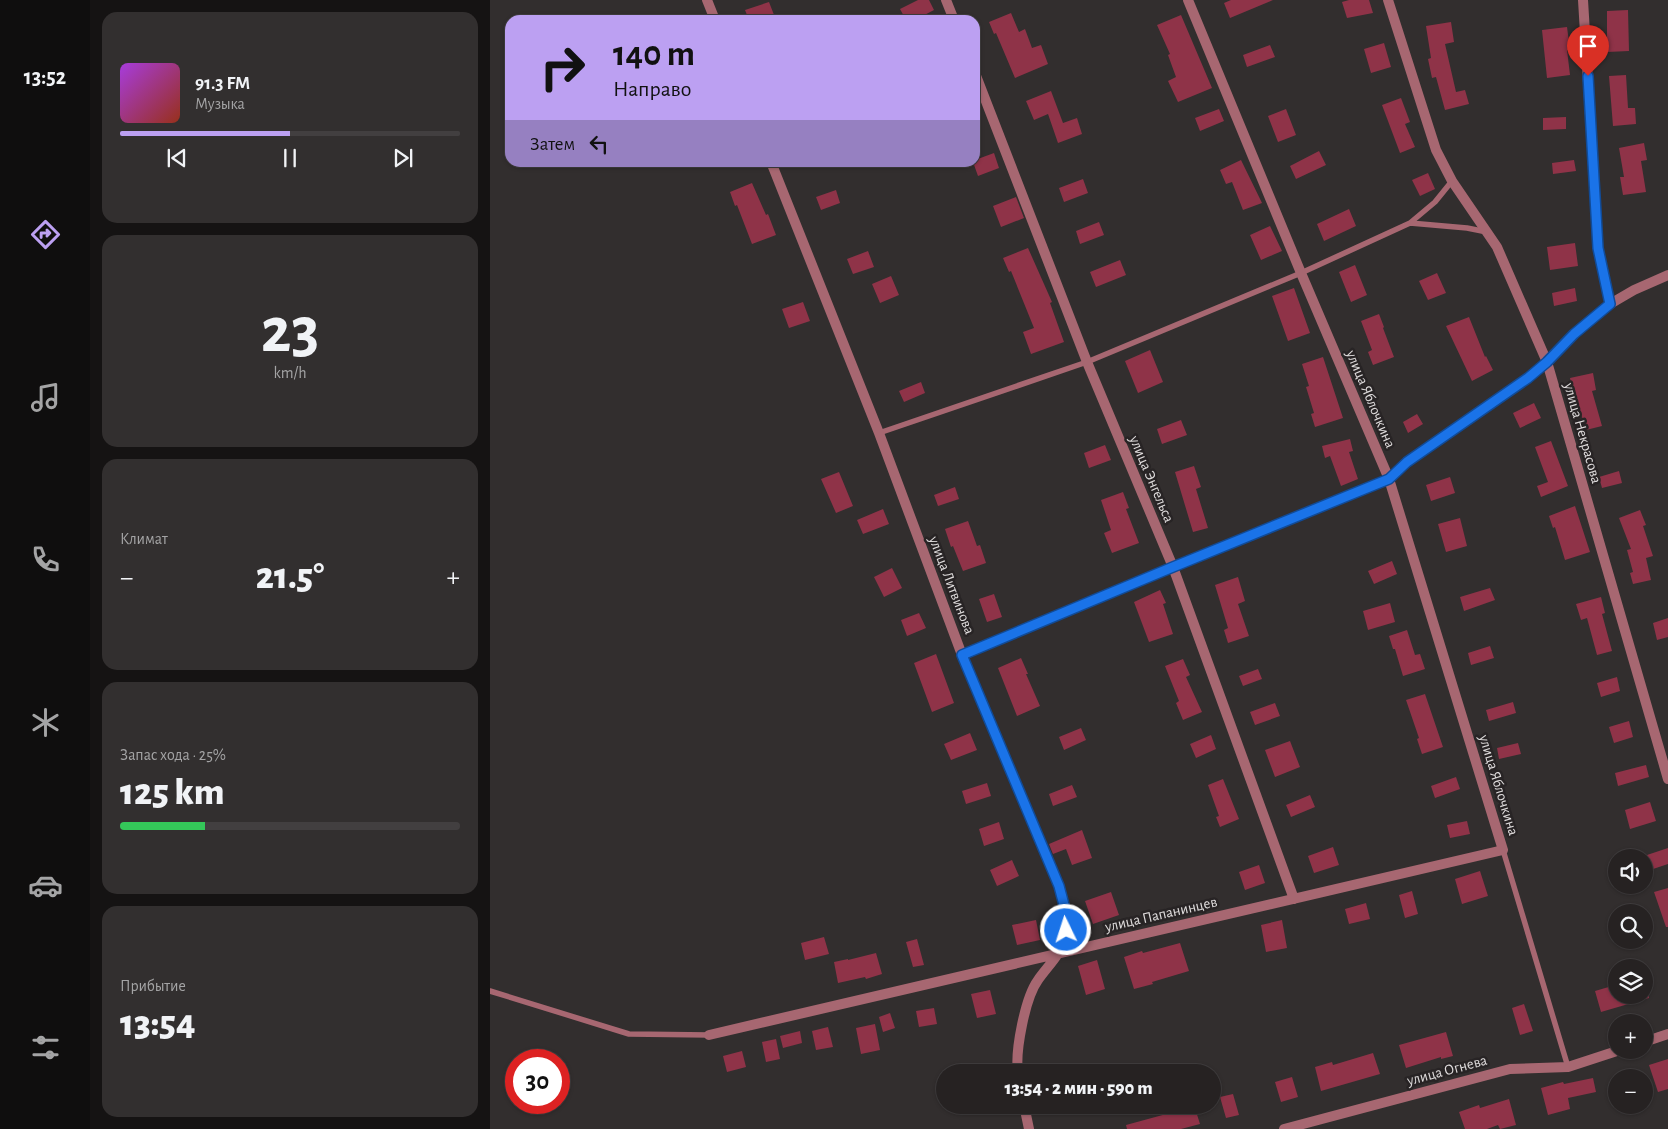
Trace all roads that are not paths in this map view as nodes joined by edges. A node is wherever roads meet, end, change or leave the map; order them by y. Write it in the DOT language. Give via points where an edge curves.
graph roads {
  1 [pos="707,0"];
  2 [pos="946,0"];
  3 [pos="1188,0"];
  4 [pos="1388,0"];
  5 [pos="1583,0"];
  6 [pos="713,15"];
  7 [pos="952,15"];
  8 [pos="980,86"];
  9 [pos="774,167"];
  10 [pos="1452,181"];
  11 [pos="1410,223"];
  12 [pos="1488,233"];
  13 [pos="1301,273"];
  14 [pos="1668,275"];
  15 [pos="1610,304"];
  16 [pos="1087,362"];
  17 [pos="1547,362"];
  18 [pos="879,433"];
  19 [pos="1389,479"];
  20 [pos="1173,567"];
  21 [pos="962,655"];
  22 [pos="1668,779"];
  23 [pos="1503,850"];
  24 [pos="1294,899"];
  25 [pos="1057,954"];
  26 [pos="490,991"];
  27 [pos="1668,1034"];
  28 [pos="709,1035"];
  29 [pos="1653,1039"];
  30 [pos="1608,1054"];
  31 [pos="1018,1064"];
  32 [pos="1568,1067"];
  33 [pos="1026,1114"];
  34 [pos="1028,1129"];
  35 [pos="1284,1129"];
  1 -- 6 [label="street"];
  2 -- 7 [label="street"];
  3 -- 13 [label="street, улица Яблочкина"];
  4 -- 10 [label="street, улица Некрасова" via="1436,150"];
  5 -- 15 [label="street" via="1598,248"];
  8 -- 16 [label="street, улица Энгельса"];
  9 -- 18 [label="street, улица Литвинова"];
  10 -- 11 [label="lane" via="1435,202"];
  10 -- 12 [label="street, улица Некрасова"];
  11 -- 12 [label="lane"];
  11 -- 13 [label="lane"];
  12 -- 17 [label="street, улица Некрасова"];
  13 -- 16 [label="lane"];
  13 -- 19 [label="street, улица Яблочкина"];
  14 -- 15 [label="street"];
  15 -- 17 [label="street"];
  16 -- 18 [label="lane"];
  16 -- 20 [label="street, улица Энгельса"];
  17 -- 19 [label="street" via="1407,462"];
  17 -- 22 [label="street, улица Некрасова"];
  18 -- 21 [label="street, улица Литвинова"];
  19 -- 20 [label="street"];
  19 -- 23 [label="street, улица Яблочкина"];
  20 -- 21 [label="street"];
  20 -- 24 [label="street, улица Энгельса"];
  21 -- 25 [label="street, улица Литвинова" via="1059,886 1066,930"];
  23 -- 24 [label="street, улица Папанинцев"];
  23 -- 32 [label="lane"];
  24 -- 25 [label="street, улица Папанинцев"];
  25 -- 28 [label="street, улица Папанинцев"];
  25 -- 31 [label="street, улица Литвинова" via="1036,982 1028,1002 1018,1044"];
  26 -- 28 [label="lane" via="629,1034"];
  27 -- 29 [label="street"];
  30 -- 32 [label="street, улица Огнева"];
  32 -- 35 [label="street, улица Огнева" via="1510,1069"];
  33 -- 34 [label="street"];
}
